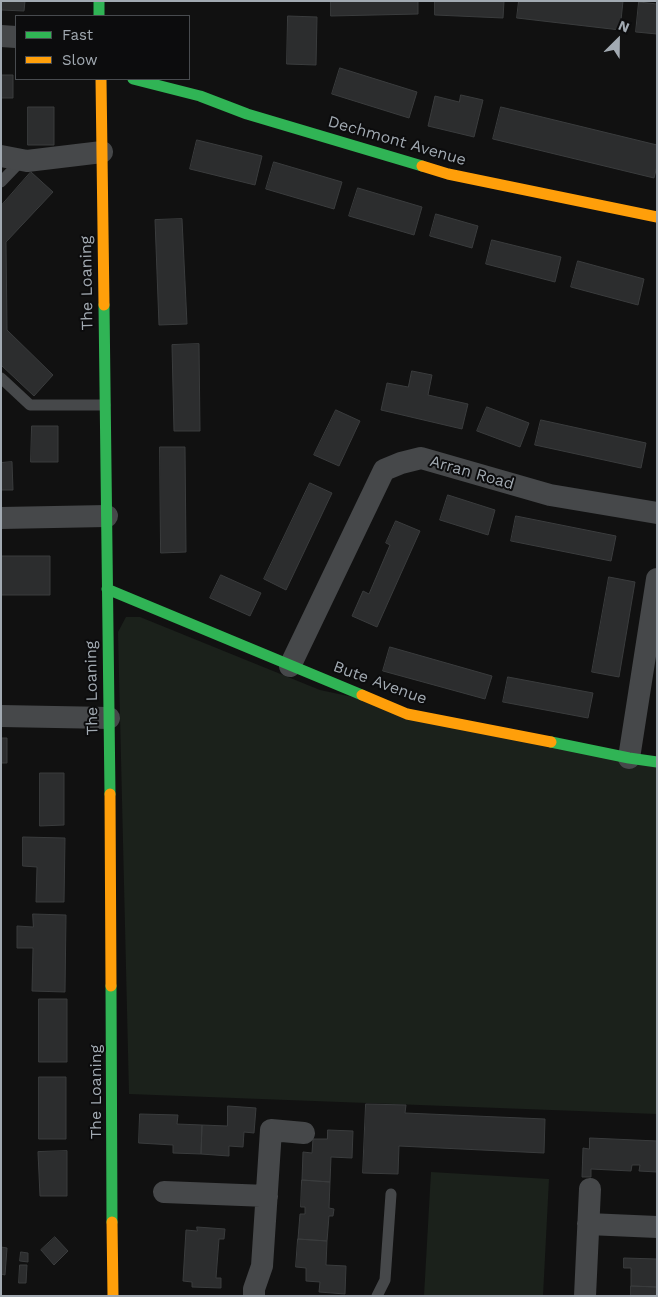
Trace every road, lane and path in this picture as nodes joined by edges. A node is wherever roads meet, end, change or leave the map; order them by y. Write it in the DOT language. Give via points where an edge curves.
graph roads {
  1 [pos="99,1"];
  2 [pos="100,15"];
  3 [pos="1,36"];
  4 [pos="15,37"];
  5 [pos="101,80"];
  6 [pos="137,80"];
  7 [pos="102,152"];
  8 [pos="12,158"];
  9 [pos="1,182"];
  10 [pos="657,217"];
  11 [pos="1,378"];
  12 [pos="105,405"];
  13 [pos="657,513"];
  14 [pos="107,516"];
  15 [pos="1,518"];
  16 [pos="657,579"];
  17 [pos="107,589"];
  18 [pos="290,666"];
  19 [pos="1,716"];
  20 [pos="109,718"];
  21 [pos="629,758"];
  22 [pos="657,762"];
  23 [pos="304,1132"];
  24 [pos="590,1189"];
  25 [pos="164,1192"];
  26 [pos="391,1194"];
  27 [pos="266,1196"];
  28 [pos="588,1224"];
  29 [pos="657,1227"];
  30 [pos="113,1296"];
  31 [pos="254,1296"];
  32 [pos="377,1296"];
  33 [pos="585,1296"];
  1 -- 2 [label="street"];
  3 -- 4 [label="street"];
  5 -- 7 [label="street, The Loaning"];
  6 -- 10 [label="street, Dechmont Avenue" via="200,96 248,114 448,174"];
  7 -- 8 [label="street" via="27,161"];
  7 -- 12 [label="street, The Loaning"];
  8 -- 9 [label="lane"];
  11 -- 12 [label="lane" via="30,405"];
  12 -- 14 [label="street, The Loaning"];
  13 -- 18 [label="street, Arran Road" via="550,495 421,458 384,470"];
  14 -- 15 [label="street"];
  14 -- 17 [label="street, The Loaning"];
  16 -- 21 [label="street"];
  17 -- 18 [label="street, Bute Avenue"];
  17 -- 20 [label="street, The Loaning"];
  18 -- 21 [label="street, Bute Avenue" via="406,714"];
  19 -- 20 [label="street"];
  20 -- 30 [label="street, The Loaning"];
  21 -- 22 [label="street, Bute Avenue"];
  23 -- 27 [label="street" via="271,1130"];
  24 -- 28 [label="street"];
  25 -- 27 [label="street"];
  26 -- 32 [label="lane" via="385,1280"];
  27 -- 31 [label="street" via="262,1266"];
  28 -- 29 [label="street"];
  28 -- 33 [label="street"];
}
